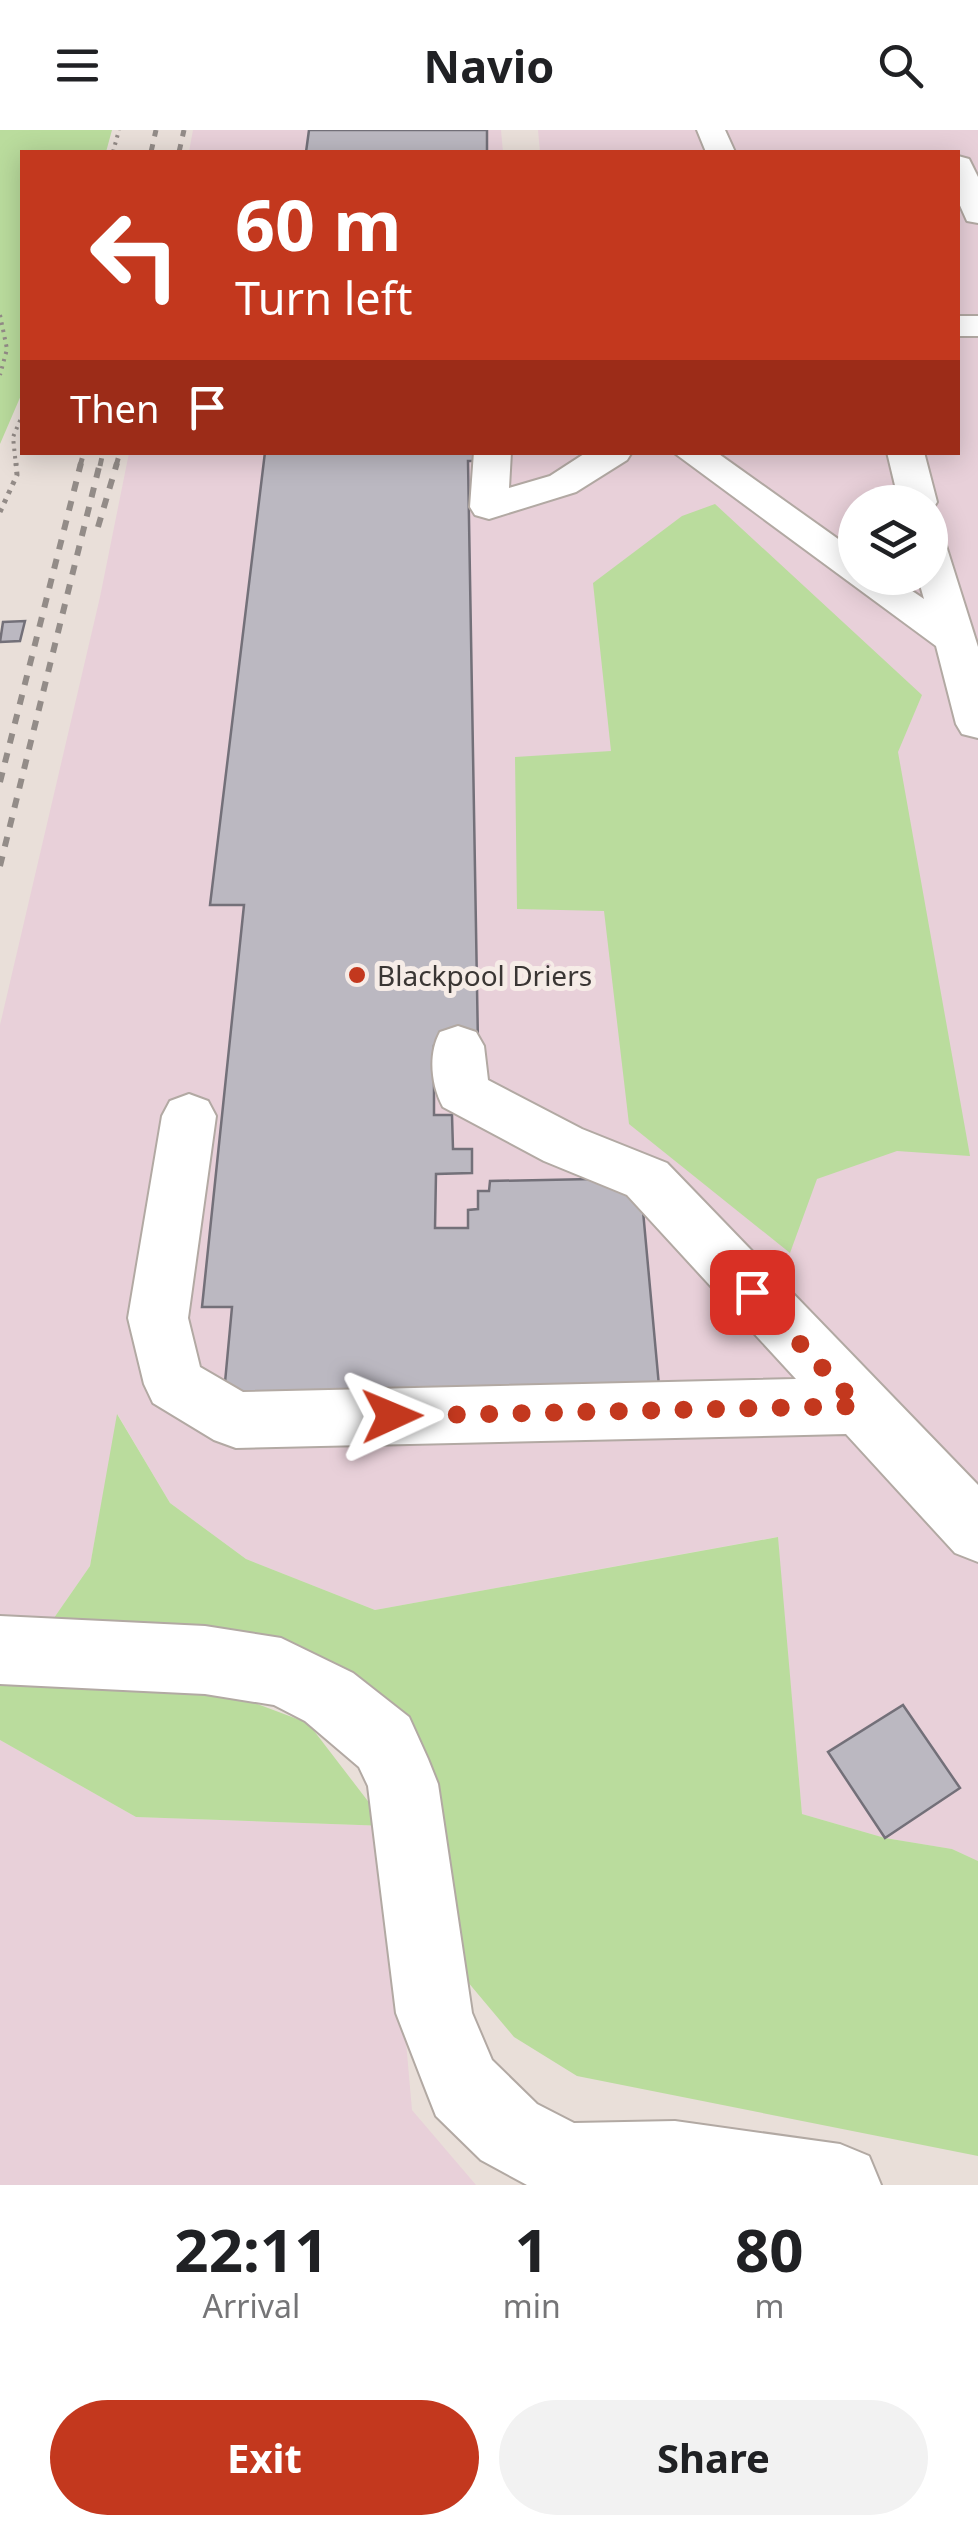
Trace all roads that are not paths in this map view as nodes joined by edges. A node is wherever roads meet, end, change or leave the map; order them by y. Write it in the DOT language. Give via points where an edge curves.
graph roads {
  1 [pos="960,170"];
  2 [pos="978,214"];
  3 [pos="493,455"];
  4 [pos="609,455"];
  5 [pos="695,455"];
  6 [pos="905,455"];
  7 [pos="913,485"];
  8 [pos="838,557"];
  9 [pos="892,595"];
  10 [pos="943,595"];
  11 [pos="955,640"];
  12 [pos="978,724"];
  13 [pos="458,1046"];
  14 [pos="189,1116"];
  15 [pos="858,1406"];
  16 [pos="978,1531"];
  17 [pos="0,1650"];
  18 [pos="840,2185"];
  1 -- 2 [label="lane"];
  3 -- 4 [label="lane" via="489,508 563,484"];
  5 -- 8 [label="lane"];
  6 -- 7 [label="lane"];
  9 -- 11 [label="lane"];
  10 -- 11 [label="lane"];
  11 -- 12 [label="lane"];
  13 -- 15 [label="lane" via="462,1092 563,1146 648,1179"];
  14 -- 15 [label="lane" via="158,1318 174,1384 236,1420"];
  15 -- 16 [label="lane"];
  17 -- 18 [label="lane" via="205,1660 281,1672 329,1697 384,1742 403,1784 434,2013 464,2088 509,2132 568,2163 675,2162"];
}
